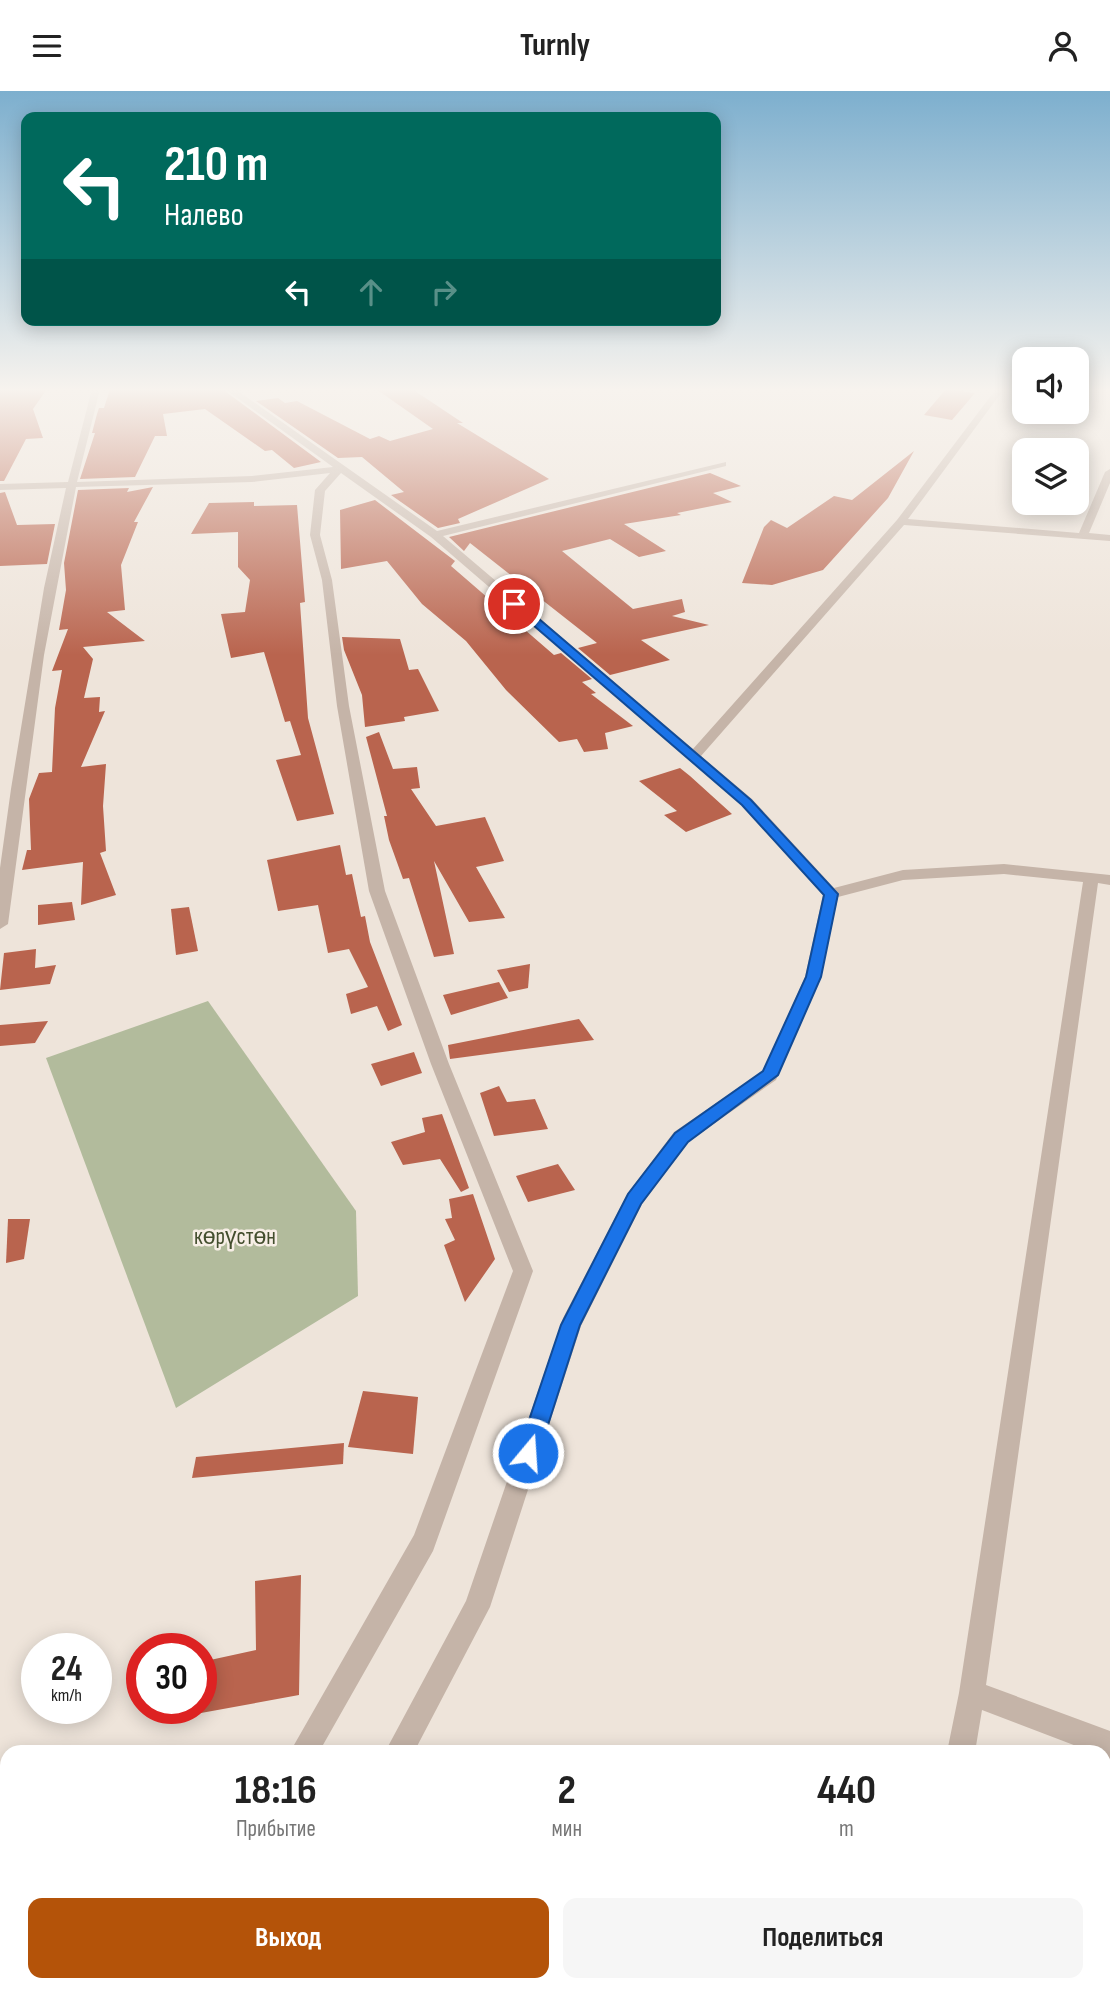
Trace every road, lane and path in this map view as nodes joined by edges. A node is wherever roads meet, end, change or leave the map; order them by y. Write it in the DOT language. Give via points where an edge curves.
graph roads {
  1 [pos="72,478"];
  2 [pos="264,478"];
  3 [pos="332,478"];
  4 [pos="352,478"];
  5 [pos="668,478"];
  6 [pos="934,478"];
  7 [pos="1108,478"];
  8 [pos="71,483"];
  9 [pos="0,487"];
  10 [pos="901,522"];
  11 [pos="435,535"];
  12 [pos="1083,535"];
  13 [pos="1110,538"];
  14 [pos="693,757"];
  15 [pos="1101,879"];
  16 [pos="831,894"];
  17 [pos="0,924"];
  18 [pos="972,1693"];
  19 [pos="308,1745"];
  20 [pos="403,1745"];
  21 [pos="962,1745"];
  22 [pos="1110,1745"];
  1 -- 8 [label="street"];
  2 -- 8 [label="street"];
  3 -- 19 [label="street" via="320,491 315,535 327,580 343,706 377,891 523,1271 424,1542"];
  4 -- 11 [label="street"];
  5 -- 11 [label="street"];
  6 -- 10 [label="street"];
  7 -- 12 [label="street"];
  8 -- 9 [label="street"];
  8 -- 17 [label="street" via="32,683"];
  10 -- 12 [label="street"];
  10 -- 14 [label="street"];
  11 -- 14 [label="street"];
  12 -- 13 [label="street"];
  14 -- 16 [label="street" via="747,803"];
  15 -- 16 [label="street" via="1004,869 916,874"];
  15 -- 18 [label="street"];
  16 -- 20 [label="street" via="813,977 770,1075 681,1137 635,1199 571,1325 477,1607"];
  18 -- 21 [label="street"];
  18 -- 22 [label="street"];
}
